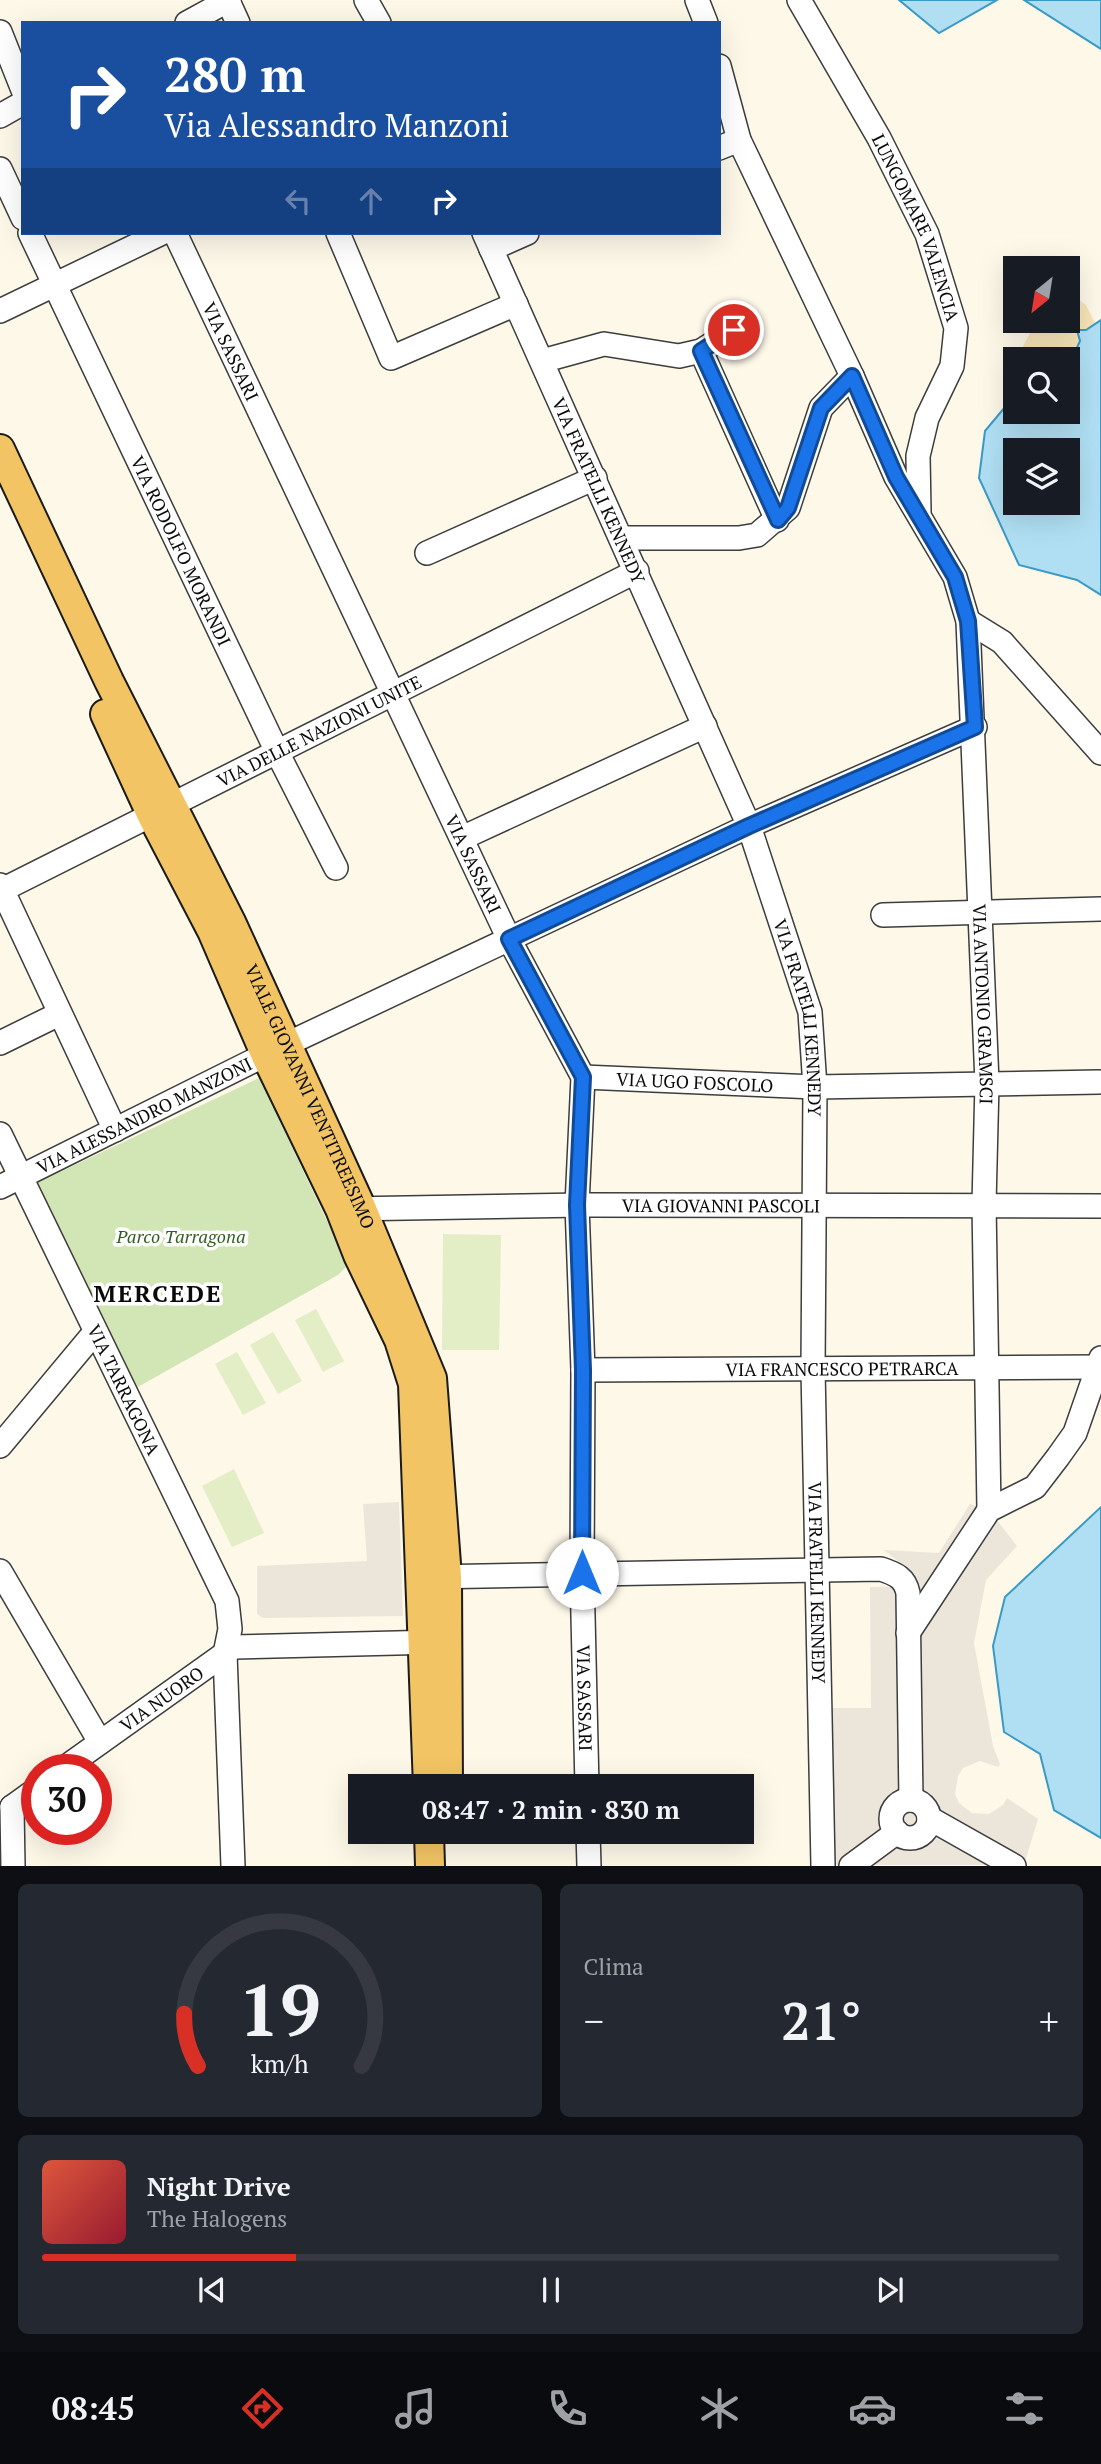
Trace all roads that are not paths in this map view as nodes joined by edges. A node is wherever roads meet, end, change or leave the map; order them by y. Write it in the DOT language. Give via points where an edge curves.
graph roads {
  1 [pos="228,0"];
  2 [pos="366,0"];
  3 [pos="697,0"];
  4 [pos="799,0"];
  5 [pos="191,21"];
  6 [pos="237,21"];
  7 [pos="378,21"];
  8 [pos="705,21"];
  9 [pos="0,32"];
  10 [pos="721,82"];
  11 [pos="21,85"];
  12 [pos="21,104"];
  13 [pos="0,116"];
  14 [pos="729,144"];
  15 [pos="0,169"];
  16 [pos="21,214"];
  17 [pos="31,235"];
  18 [pos="158,235"];
  19 [pos="176,235"];
  20 [pos="339,235"];
  21 [pos="517,235"];
  22 [pos="488,241"];
  23 [pos="55,286"];
  24 [pos="516,304"];
  25 [pos="0,311"];
  26 [pos="734,330"];
  27 [pos="701,351"];
  28 [pos="542,361"];
  29 [pos="852,376"];
  30 [pos="0,449"];
  31 [pos="595,478"];
  32 [pos="0,494"];
  33 [pos="919,511"];
  34 [pos="778,520"];
  35 [pos="622,538"];
  36 [pos="428,553"];
  37 [pos="43,559"];
  38 [pos="637,571"];
  39 [pos="968,621"];
  40 [pos="395,694"];
  41 [pos="705,726"];
  42 [pos="975,727"];
  43 [pos="1101,753"];
  44 [pos="278,754"];
  45 [pos="162,811"];
  46 [pos="749,826"];
  47 [pos="462,838"];
  48 [pos="336,868"];
  49 [pos="1,889"];
  50 [pos="1101,909"];
  51 [pos="981,912"];
  52 [pos="883,915"];
  53 [pos="509,939"];
  54 [pos="59,1014"];
  55 [pos="0,1043"];
  56 [pos="276,1050"];
  57 [pos="583,1077"];
  58 [pos="1099,1082"];
  59 [pos="987,1083"];
  60 [pos="815,1087"];
  61 [pos="115,1130"];
  62 [pos="0,1134"];
  63 [pos="10,1182"];
  64 [pos="984,1203"];
  65 [pos="813,1204"];
  66 [pos="577,1205"];
  67 [pos="1101,1206"];
  68 [pos="351,1209"];
  69 [pos="95,1332"];
  70 [pos="1100,1363"];
  71 [pos="987,1368"];
  72 [pos="813,1369"];
  73 [pos="583,1370"];
  74 [pos="0,1446"];
  75 [pos="989,1510"];
  76 [pos="818,1570"];
  77 [pos="0,1571"];
  78 [pos="582,1573"];
  79 [pos="434,1577"];
  80 [pos="908,1633"];
  81 [pos="436,1642"];
  82 [pos="225,1654"];
  83 [pos="100,1742"];
  84 [pos="84,1754"];
  85 [pos="429,1774"];
  86 [pos="447,1774"];
  87 [pos="587,1774"];
  88 [pos="911,1800"];
  89 [pos="6,1801"];
  90 [pos="926,1825"];
  91 [pos="897,1832"];
  92 [pos="429,1844"];
  93 [pos="449,1844"];
  94 [pos="588,1844"];
  95 [pos="13,1866"];
  96 [pos="233,1866"];
  97 [pos="430,1866"];
  98 [pos="449,1866"];
  99 [pos="589,1866"];
  100 [pos="823,1866"];
  101 [pos="851,1866"];
  102 [pos="1002,1866"];
  103 [pos="1014,1866"];
  1 -- 5 [label="street"];
  1 -- 6 [label="street"];
  2 -- 7 [label="street"];
  3 -- 8 [label="street"];
  4 -- 33 [label="street, LUNGOMARE VALENCIA" via="879,138 927,234 956,328 952,366 927,418 918,456"];
  9 -- 11 [label="street"];
  10 -- 14 [label="street, VIA ANTONIO GRAMSCI"];
  12 -- 13 [label="street"];
  14 -- 29 [label="street, VIA ANTONIO GRAMSCI"];
  15 -- 16 [label="street"];
  17 -- 23 [label="street, VIA RODOLFO MORANDI"];
  18 -- 23 [label="street"];
  19 -- 40 [label="street, VIA SASSARI"];
  20 -- 24 [label="street" via="391,358"];
  21 -- 22 [label="street"];
  22 -- 24 [label="street, VIA FRATELLI KENNEDY"];
  23 -- 25 [label="street"];
  23 -- 44 [label="street, VIA RODOLFO MORANDI"];
  24 -- 28 [label="street, VIA FRATELLI KENNEDY"];
  26 -- 27 [label="street"];
  27 -- 28 [label="street" via="679,356 604,344"];
  27 -- 34 [label="street"];
  28 -- 31 [label="street, VIA FRATELLI KENNEDY"];
  29 -- 33 [label="street, VIA ANTONIO GRAMSCI" via="896,477"];
  29 -- 34 [label="street" via="821,408 788,508"];
  30 -- 37 [label="main road, VIALE GIOVANNI VENTITREESIMO"];
  31 -- 35 [label="street, VIA FRATELLI KENNEDY"];
  31 -- 36 [label="street"];
  32 -- 37 [label="main road, VIALE GIOVANNI VENTITREESIMO"];
  33 -- 39 [label="street, VIA ANTONIO GRAMSCI" via="955,577"];
  34 -- 35 [label="street" via="757,535 739,538"];
  35 -- 38 [label="street, VIA FRATELLI KENNEDY"];
  37 -- 45 [label="main road, VIALE GIOVANNI VENTITREESIMO"];
  38 -- 40 [label="street, VIA DELLE NAZIONI UNITE"];
  38 -- 41 [label="street, VIA FRATELLI KENNEDY"];
  39 -- 42 [label="street, VIA ANTONIO GRAMSCI"];
  39 -- 43 [label="street" via="1002,642"];
  40 -- 44 [label="street, VIA DELLE NAZIONI UNITE"];
  40 -- 47 [label="street, VIA SASSARI"];
  41 -- 46 [label="street, VIA FRATELLI KENNEDY"];
  41 -- 47 [label="street"];
  42 -- 46 [label="street, VIA ALESSANDRO MANZONI"];
  42 -- 51 [label="street, VIA ANTONIO GRAMSCI"];
  44 -- 45 [label="street, VIA DELLE NAZIONI UNITE"];
  44 -- 48 [label="street, VIA RODOLFO MORANDI"];
  45 -- 49 [label="street, VIA DELLE NAZIONI UNITE"];
  45 -- 56 [label="main road, VIALE GIOVANNI VENTITREESIMO" via="222,926"];
  46 -- 53 [label="street, VIA ALESSANDRO MANZONI"];
  46 -- 60 [label="street, VIA FRATELLI KENNEDY" via="810,1012"];
  47 -- 53 [label="street, VIA SASSARI"];
  49 -- 54 [label="street"];
  50 -- 51 [label="street"];
  51 -- 52 [label="street"];
  51 -- 59 [label="street, VIA ANTONIO GRAMSCI"];
  53 -- 56 [label="street, VIA ALESSANDRO MANZONI"];
  53 -- 57 [label="street, VIA SASSARI"];
  54 -- 55 [label="street"];
  54 -- 61 [label="street"];
  56 -- 61 [label="street, VIA ALESSANDRO MANZONI"];
  56 -- 68 [label="main road, VIALE GIOVANNI VENTITREESIMO"];
  57 -- 60 [label="street, VIA UGO FOSCOLO"];
  57 -- 66 [label="street, VIA SASSARI"];
  58 -- 59 [label="street, VIA UGO FOSCOLO"];
  59 -- 60 [label="street, VIA UGO FOSCOLO"];
  59 -- 64 [label="street, VIA ANTONIO GRAMSCI"];
  60 -- 65 [label="street, VIA FRATELLI KENNEDY"];
  61 -- 63 [label="street, VIA ALESSANDRO MANZONI"];
  62 -- 63 [label="street, VIA TARRAGONA"];
  63 -- 69 [label="street, VIA TARRAGONA"];
  64 -- 65 [label="street, VIA GIOVANNI PASCOLI"];
  64 -- 67 [label="street, VIA GIOVANNI PASCOLI"];
  64 -- 71 [label="street, VIA ANTONIO GRAMSCI"];
  65 -- 66 [label="street, VIA GIOVANNI PASCOLI"];
  65 -- 72 [label="street, VIA FRATELLI KENNEDY"];
  66 -- 68 [label="street, VIA GIOVANNI PASCOLI"];
  66 -- 73 [label="street, VIA SASSARI"];
  68 -- 79 [label="main road, VIALE GIOVANNI VENTITREESIMO" via="432,1378"];
  69 -- 74 [label="street"];
  69 -- 82 [label="street, VIA TARRAGONA" via="227,1601 230,1629"];
  70 -- 71 [label="street, VIA FRANCESCO PETRARCA"];
  70 -- 75 [label="street" via="1075,1433 1058,1457 1035,1487"];
  71 -- 72 [label="street, VIA FRANCESCO PETRARCA"];
  71 -- 75 [label="street, VIA ANTONIO GRAMSCI"];
  72 -- 73 [label="street, VIA FRANCESCO PETRARCA"];
  72 -- 76 [label="street, VIA FRATELLI KENNEDY"];
  73 -- 78 [label="street, VIA SASSARI"];
  75 -- 80 [label="street"];
  76 -- 78 [label="street"];
  76 -- 80 [label="street" via="881,1569 897,1575 906,1583"];
  76 -- 100 [label="street, VIA FRATELLI KENNEDY"];
  77 -- 83 [label="street"];
  78 -- 79 [label="street"];
  78 -- 87 [label="street, VIA SASSARI"];
  79 -- 81 [label="main road, VIALE GIOVANNI VENTITREESIMO"];
  80 -- 88 [label="street"];
  81 -- 82 [label="street" via="234,1647"];
  81 -- 85 [label="main road, VIALE GIOVANNI VENTITREESIMO"];
  81 -- 86 [label="main road, VIALE GIOVANNI VENTITREESIMO"];
  82 -- 83 [label="street, VIA NUORO"];
  82 -- 96 [label="street, VIA TARRAGONA"];
  83 -- 84 [label="street, VIA NUORO"];
  88 -- 90 [label="street" via="922,1805"];
  88 -- 91 [label="street" via="899,1803 892,1814"];
  89 -- 95 [label="street"];
  90 -- 91 [label="street" via="913,1837"];
  90 -- 102 [label="street" via="982,1860"];
  90 -- 103 [label="street"];
  91 -- 101 [label="street"];
  92 -- 97 [label="main road"];
  93 -- 98 [label="main road"];
  94 -- 99 [label="street"];
}
